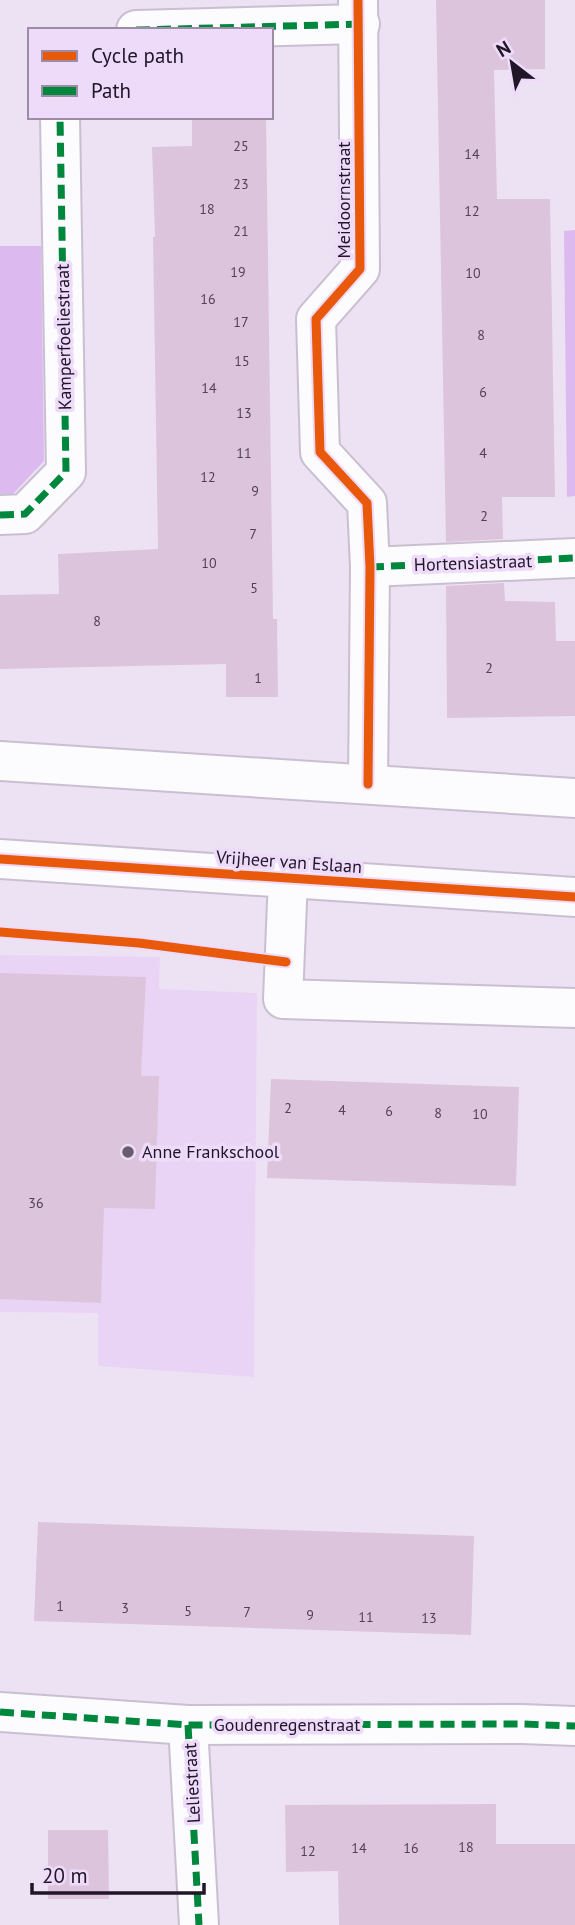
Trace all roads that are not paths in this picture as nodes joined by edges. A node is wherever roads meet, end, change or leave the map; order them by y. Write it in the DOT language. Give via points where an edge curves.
graph roads {
  1 [pos="359,12"];
  2 [pos="161,28"];
  3 [pos="60,119"];
  4 [pos="0,515"];
  5 [pos="575,558"];
  6 [pos="370,567"];
  7 [pos="0,761"];
  8 [pos="368,784"];
  9 [pos="575,799"];
  10 [pos="0,859"];
  11 [pos="288,878"];
  12 [pos="575,897"];
  13 [pos="575,1008"];
  14 [pos="0,1712"];
  15 [pos="188,1726"];
  16 [pos="575,1726"];
  17 [pos="199,1925"];
  1 -- 2 [label="street"];
  1 -- 6 [label="street, Meidoornstraat" via="360,269 316,319 320,452 367,503"];
  3 -- 4 [label="street, Kamperfoeliestraat" via="66,472 24,514"];
  5 -- 6 [label="street, Hortensiastraat"];
  6 -- 8 [label="street, Meidoornstraat"];
  7 -- 8 [label="street"];
  8 -- 9 [label="street"];
  10 -- 11 [label="street, Vrijheer van Eslaan"];
  11 -- 12 [label="street, Vrijheer van Eslaan"];
  11 -- 13 [label="street, Vrijheer van Eslaan" via="283,999"];
  14 -- 15 [label="street, Goudenregenstraat"];
  15 -- 16 [label="street, Goudenregenstraat"];
  15 -- 17 [label="street, Leliestraat"];
}
